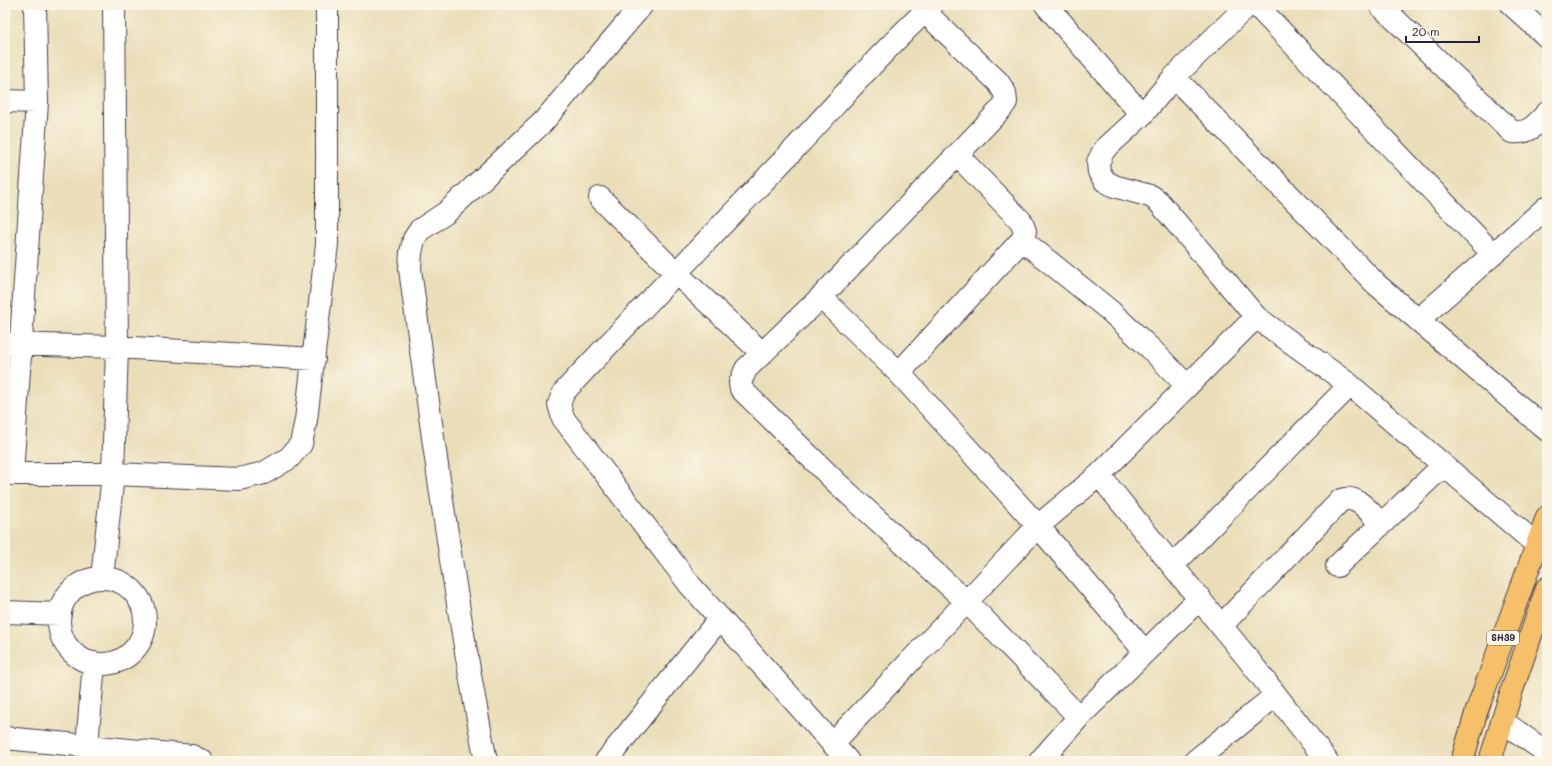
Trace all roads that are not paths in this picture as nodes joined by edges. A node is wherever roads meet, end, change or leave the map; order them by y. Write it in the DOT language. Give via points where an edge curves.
graph roads {
  1 [pos="35,5"];
  2 [pos="114,5"];
  3 [pos="328,5"];
  4 [pos="642,5"];
  5 [pos="1046,5"];
  6 [pos="1248,5"];
  7 [pos="1256,5"];
  8 [pos="1380,5"];
  9 [pos="1512,5"];
  10 [pos="928,8"];
  11 [pos="1547,37"];
  12 [pos="1174,77"];
  13 [pos="5,101"];
  14 [pos="36,102"];
  15 [pos="1547,113"];
  16 [pos="1142,115"];
  17 [pos="957,155"];
  18 [pos="600,198"];
  19 [pos="1547,206"];
  20 [pos="1022,240"];
  21 [pos="1493,254"];
  22 [pos="675,272"];
  23 [pos="821,297"];
  24 [pos="1256,316"];
  25 [pos="1418,320"];
  26 [pos="13,344"];
  27 [pos="117,347"];
  28 [pos="762,353"];
  29 [pos="314,359"];
  30 [pos="899,374"];
  31 [pos="1350,385"];
  32 [pos="1187,386"];
  33 [pos="1547,430"];
  34 [pos="1443,466"];
  35 [pos="9,474"];
  36 [pos="113,474"];
  37 [pos="1099,475"];
  38 [pos="1547,517"];
  39 [pos="1381,524"];
  40 [pos="1038,526"];
  41 [pos="1537,545"];
  42 [pos="1173,565"];
  43 [pos="1337,566"];
  44 [pos="102,578"];
  45 [pos="1547,588"];
  46 [pos="1200,598"];
  47 [pos="967,602"];
  48 [pos="5,612"];
  49 [pos="60,614"];
  50 [pos="720,618"];
  51 [pos="1222,626"];
  52 [pos="1145,652"];
  53 [pos="94,663"];
  54 [pos="1276,695"];
  55 [pos="1079,717"];
  56 [pos="1502,721"];
  57 [pos="5,738"];
  58 [pos="833,743"];
  59 [pos="87,745"];
  60 [pos="1547,753"];
  61 [pos="202,761"];
  62 [pos="486,761"];
  63 [pos="606,761"];
  64 [pos="848,761"];
  65 [pos="1040,761"];
  66 [pos="1195,761"];
  67 [pos="1326,761"];
  68 [pos="1462,761"];
  69 [pos="1490,761"];
  1 -- 14 [label="street"];
  2 -- 27 [label="street"];
  3 -- 29 [label="street" via="327,244"];
  4 -- 62 [label="street" via="543,122 446,212 420,230 410,253 410,269 439,482"];
  5 -- 16 [label="street"];
  6 -- 12 [label="street"];
  7 -- 21 [label="street"];
  8 -- 15 [label="street" via="1512,132 1521,133 1531,128"];
  9 -- 11 [label="street"];
  10 -- 17 [label="street" via="998,82 1005,93 1006,102 1001,110"];
  10 -- 22 [label="street" via="895,39 798,145"];
  12 -- 16 [label="street"];
  12 -- 25 [label="street" via="1376,284"];
  13 -- 14 [label="street"];
  14 -- 26 [label="street"];
  16 -- 24 [label="street" via="1104,150 1098,162 1099,172 1105,181 1114,186 1150,196 1158,201"];
  17 -- 20 [label="street" via="1021,221 1025,231"];
  17 -- 23 [label="street"];
  18 -- 22 [label="street"];
  19 -- 21 [label="street"];
  20 -- 30 [label="street"];
  20 -- 32 [label="street" via="1109,310"];
  21 -- 25 [label="street"];
  22 -- 28 [label="street"];
  22 -- 50 [label="street" via="564,392 559,404 563,418 686,579"];
  23 -- 28 [label="street"];
  23 -- 30 [label="street"];
  24 -- 31 [label="street"];
  24 -- 32 [label="street"];
  25 -- 33 [label="street"];
  26 -- 27 [label="street"];
  26 -- 35 [label="street"];
  27 -- 29 [label="street"];
  27 -- 36 [label="street"];
  28 -- 47 [label="street" via="742,376 740,389 744,394"];
  29 -- 36 [label="street" via="301,444 289,458 264,473 239,479"];
  30 -- 40 [label="street"];
  31 -- 34 [label="street"];
  31 -- 42 [label="street"];
  32 -- 37 [label="street"];
  34 -- 39 [label="street"];
  34 -- 41 [label="street"];
  35 -- 36 [label="street"];
  36 -- 44 [label="street"];
  37 -- 40 [label="street"];
  37 -- 42 [label="street"];
  38 -- 41 [label="main road, SH39"];
  39 -- 43 [label="street"];
  39 -- 51 [label="street" via="1353,498 1341,500"];
  40 -- 47 [label="street"];
  40 -- 52 [label="street"];
  41 -- 68 [label="main road, SH39" via="1477,710"];
  42 -- 46 [label="street"];
  44 -- 49 [label="street" via="90,579 79,584 63,603"];
  44 -- 53 [label="street" via="116,580 129,587 138,597 144,610 145,625 141,638 133,650 122,659 109,663"];
  45 -- 56 [label="main road, SH39"];
  46 -- 51 [label="street"];
  46 -- 52 [label="street"];
  47 -- 55 [label="street"];
  47 -- 58 [label="street"];
  48 -- 49 [label="street"];
  49 -- 53 [label="street" via="60,627 68,646 82,659"];
  50 -- 58 [label="street"];
  50 -- 63 [label="street"];
  51 -- 54 [label="street"];
  52 -- 55 [label="street"];
  53 -- 59 [label="street"];
  54 -- 66 [label="street"];
  54 -- 67 [label="street"];
  55 -- 65 [label="street"];
  56 -- 60 [label="street"];
  56 -- 69 [label="main road, SH39"];
  57 -- 59 [label="street"];
  58 -- 64 [label="street"];
  59 -- 61 [label="street" via="192,756"];
}
